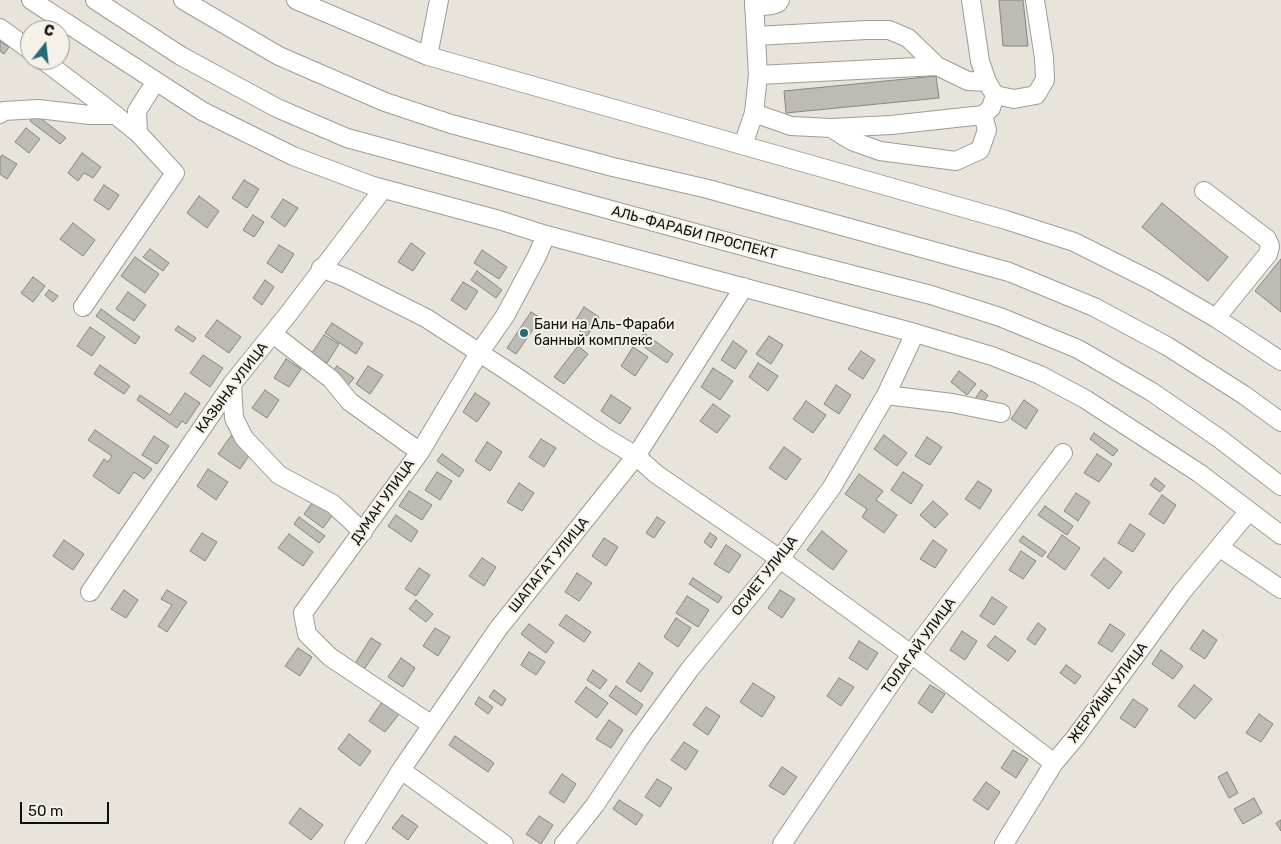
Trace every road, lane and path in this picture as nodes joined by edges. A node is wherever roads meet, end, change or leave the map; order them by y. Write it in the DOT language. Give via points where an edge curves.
graph roads {
  1 [pos="31,0"];
  2 [pos="95,0"];
  3 [pos="183,0"];
  4 [pos="296,0"];
  5 [pos="440,0"];
  6 [pos="780,0"];
  7 [pos="971,0"];
  8 [pos="1036,0"];
  9 [pos="754,4"];
  10 [pos="0,28"];
  11 [pos="756,36"];
  12 [pos="20,43"];
  13 [pos="428,56"];
  14 [pos="937,66"];
  15 [pos="56,70"];
  16 [pos="758,75"];
  17 [pos="156,81"];
  18 [pos="991,88"];
  19 [pos="754,113"];
  20 [pos="0,114"];
  21 [pos="116,115"];
  22 [pos="983,115"];
  23 [pos="831,128"];
  24 [pos="138,134"];
  25 [pos="743,145"];
  26 [pos="383,189"];
  27 [pos="1204,191"];
  28 [pos="546,235"];
  29 [pos="322,268"];
  30 [pos="744,287"];
  31 [pos="82,308"];
  32 [pos="1216,318"];
  33 [pos="915,333"];
  34 [pos="272,334"];
  35 [pos="479,353"];
  36 [pos="1281,361"];
  37 [pos="232,384"];
  38 [pos="886,395"];
  39 [pos="1001,413"];
  40 [pos="1281,422"];
  41 [pos="420,452"];
  42 [pos="1063,453"];
  43 [pos="636,456"];
  44 [pos="1281,486"];
  45 [pos="1249,511"];
  46 [pos="363,532"];
  47 [pos="1281,535"];
  48 [pos="1219,547"];
  49 [pos="780,559"];
  50 [pos="1281,589"];
  51 [pos="90,592"];
  52 [pos="911,654"];
  53 [pos="432,725"];
  54 [pos="1054,763"];
  55 [pos="402,770"];
  56 [pos="354,844"];
  57 [pos="504,844"];
  58 [pos="564,844"];
  59 [pos="782,844"];
  60 [pos="1004,844"];
  1 -- 17 [label="street"];
  2 -- 44 [label="street, АЛЬ-ФАРАБИ ПРОСПЕКТ" via="190,60 277,108 347,138 931,296 1017,324 1078,349 1152,392"];
  3 -- 40 [label="street" via="279,56 385,102 451,124 1010,272 1094,307 1166,346"];
  4 -- 13 [label="street"];
  5 -- 13 [label="street"];
  6 -- 9 [label="street" via="772,5"];
  7 -- 18 [label="street" via="977,48"];
  8 -- 18 [label="street" via="1045,80 1036,95 1014,99"];
  9 -- 11 [label="street"];
  10 -- 12 [label="street"];
  11 -- 14 [label="street" via="889,30 908,38"];
  11 -- 16 [label="street"];
  13 -- 25 [label="street"];
  14 -- 16 [label="street"];
  14 -- 18 [label="street"];
  15 -- 21 [label="street"];
  16 -- 19 [label="street"];
  17 -- 24 [label="street" via="137,111"];
  17 -- 26 [label="street" via="202,111 293,156"];
  18 -- 22 [label="street" via="991,108"];
  19 -- 23 [label="street" via="790,126"];
  19 -- 25 [label="street"];
  20 -- 21 [label="street" via="38,109"];
  21 -- 24 [label="street"];
  22 -- 23 [label="street"];
  22 -- 23 [label="street" via="987,130 980,150 956,161 880,151 852,141"];
  24 -- 31 [label="street" via="175,173"];
  25 -- 32 [label="street" via="1074,242"];
  26 -- 28 [label="street"];
  26 -- 29 [label="street, КАЗЫНА УЛИЦА"];
  27 -- 32 [label="street" via="1267,239 1270,246 1268,254"];
  28 -- 30 [label="street"];
  28 -- 35 [label="street, ДУМАН УЛИЦА" via="505,316"];
  29 -- 34 [label="street, КАЗЫНА УЛИЦА"];
  29 -- 35 [label="street" via="426,318"];
  30 -- 33 [label="street"];
  30 -- 43 [label="street, ШАПАГАТ УЛИЦА"];
  32 -- 36 [label="street"];
  33 -- 38 [label="street, ОСИЕТ УЛИЦА"];
  33 -- 45 [label="street" via="992,356 1040,375 1085,399 1199,473"];
  34 -- 37 [label="street, КАЗЫНА УЛИЦА"];
  34 -- 41 [label="street" via="332,380 350,402"];
  35 -- 41 [label="street, ДУМАН УЛИЦА"];
  35 -- 43 [label="street"];
  37 -- 46 [label="street" via="234,418 244,438 278,474 333,504"];
  37 -- 51 [label="street, КАЗЫНА УЛИЦА"];
  38 -- 39 [label="street"];
  38 -- 49 [label="street, ОСИЕТ УЛИЦА" via="832,487"];
  41 -- 46 [label="street, ДУМАН УЛИЦА"];
  42 -- 52 [label="street, ТОЛАГАЙ УЛИЦА"];
  43 -- 49 [label="street" via="656,474"];
  43 -- 53 [label="street, ШАПАГАТ УЛИЦА" via="498,629"];
  45 -- 47 [label="street"];
  45 -- 48 [label="street, ЖЕРУЙЫК УЛИЦА"];
  46 -- 53 [label="street, ДУМАН УЛИЦА" via="303,613 307,634 330,657"];
  48 -- 50 [label="street"];
  48 -- 54 [label="street, ЖЕРУЙЫК УЛИЦА"];
  49 -- 52 [label="street"];
  49 -- 58 [label="street, ОСИЕТ УЛИЦА" via="690,668 595,805"];
  52 -- 54 [label="street"];
  52 -- 59 [label="street, ТОЛАГАЙ УЛИЦА"];
  53 -- 55 [label="street, ШАПАГАТ УЛИЦА"];
  54 -- 60 [label="street, ЖЕРУЙЫК УЛИЦА"];
  55 -- 56 [label="street, ШАПАГАТ УЛИЦА"];
  55 -- 57 [label="street"];
}
